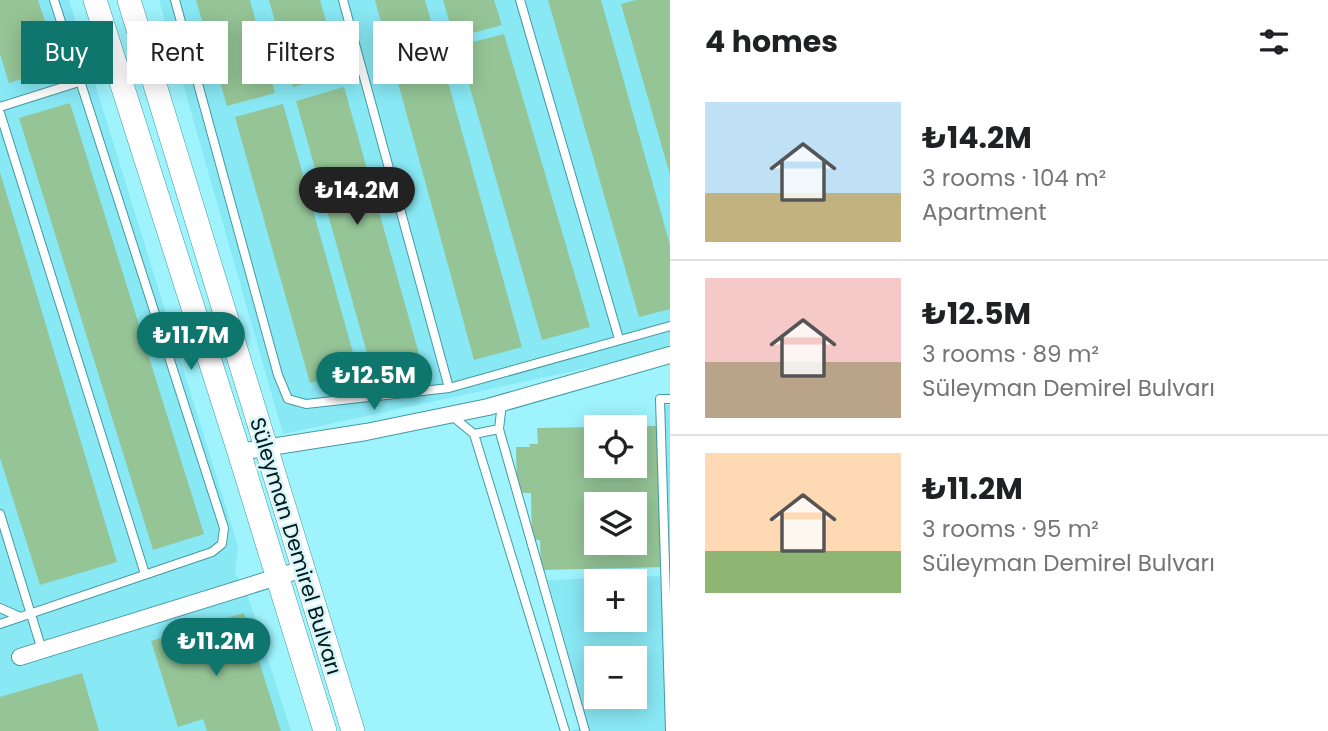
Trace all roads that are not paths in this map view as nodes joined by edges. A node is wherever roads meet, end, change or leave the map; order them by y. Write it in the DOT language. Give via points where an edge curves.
graph roads {
  1 [pos="54,0"];
  2 [pos="95,0"];
  3 [pos="128,0"];
  4 [pos="175,0"];
  5 [pos="343,0"];
  6 [pos="520,0"];
  7 [pos="60,21"];
  8 [pos="73,84"];
  9 [pos="80,84"];
  10 [pos="0,107"];
  11 [pos="0,113"];
  12 [pos="670,326"];
  13 [pos="619,339"];
  14 [pos="670,355"];
  15 [pos="449,388"];
  16 [pos="670,399"];
  17 [pos="502,403"];
  18 [pos="451,414"];
  19 [pos="499,429"];
  20 [pos="474,434"];
  21 [pos="266,447"];
  22 [pos="239,452"];
  23 [pos="0,514"];
  24 [pos="667,529"];
  25 [pos="303,569"];
  26 [pos="145,574"];
  27 [pos="276,577"];
  28 [pos="0,608"];
  29 [pos="30,613"];
  30 [pos="20,617"];
  31 [pos="0,624"];
  32 [pos="42,650"];
  33 [pos="20,657"];
  34 [pos="669,682"];
  35 [pos="670,730"];
  36 [pos="325,731"];
  37 [pos="353,731"];
  38 [pos="565,731"];
  39 [pos="585,731"];
  1 -- 7 [label="lane"];
  2 -- 22 [label="main road, Süleyman Demirel Bulvarı"];
  3 -- 21 [label="main road, Süleyman Demirel Bulvarı"];
  4 -- 15 [label="lane" via="288,399 306,404"];
  5 -- 15 [label="lane"];
  6 -- 13 [label="lane"];
  8 -- 10 [label="lane"];
  9 -- 26 [label="lane" via="225,528 222,544 212,552"];
  11 -- 26 [label="lane"];
  12 -- 13 [label="lane"];
  13 -- 15 [label="lane"];
  14 -- 17 [label="street"];
  16 -- 24 [label="lane" via="660,399"];
  17 -- 18 [label="street"];
  17 -- 19 [label="lane"];
  18 -- 20 [label="lane"];
  18 -- 21 [label="street"];
  19 -- 20 [label="lane"];
  19 -- 39 [label="lane"];
  20 -- 38 [label="lane"];
  21 -- 22 [label="street"];
  21 -- 25 [label="main road, Süleyman Demirel Bulvarı"];
  22 -- 27 [label="main road, Süleyman Demirel Bulvarı"];
  23 -- 29 [label="lane"];
  24 -- 34 [label="lane"];
  25 -- 27 [label="street"];
  25 -- 37 [label="main road, Süleyman Demirel Bulvarı"];
  26 -- 29 [label="lane"];
  27 -- 32 [label="street"];
  27 -- 36 [label="main road, Süleyman Demirel Bulvarı"];
  28 -- 30 [label="lane"];
  29 -- 30 [label="lane"];
  29 -- 32 [label="lane"];
  30 -- 31 [label="lane"];
  32 -- 33 [label="street"];
  34 -- 35 [label="lane"];
}
